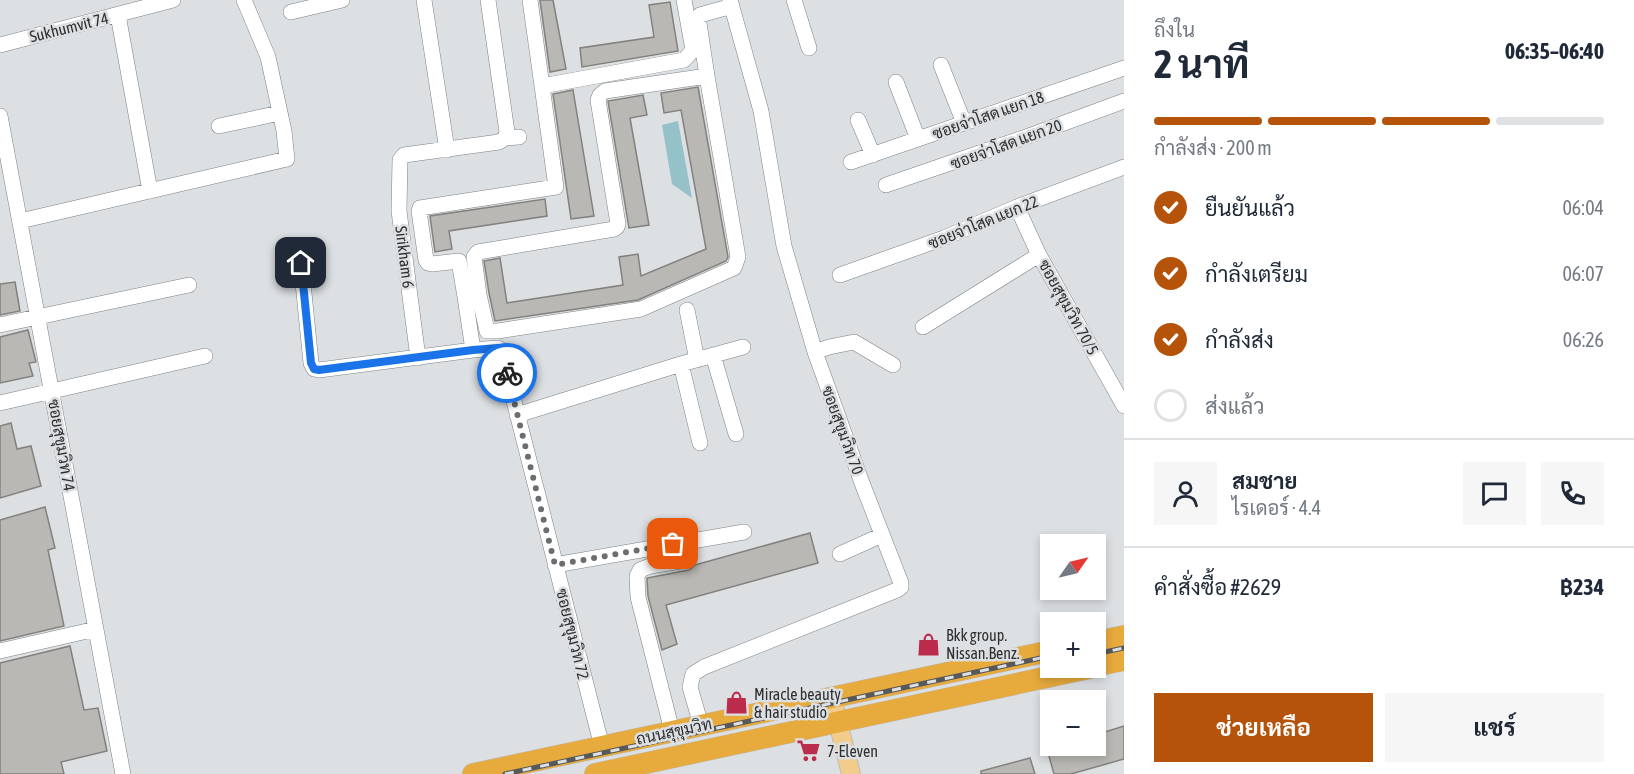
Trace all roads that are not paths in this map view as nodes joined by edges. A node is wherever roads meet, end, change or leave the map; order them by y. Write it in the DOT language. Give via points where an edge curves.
graph roads {
  1 [pos="173,0"];
  2 [pos="244,0"];
  3 [pos="342,0"];
  4 [pos="424,0"];
  5 [pos="488,0"];
  6 [pos="530,0"];
  7 [pos="684,0"];
  8 [pos="794,0"];
  9 [pos="731,3"];
  10 [pos="291,12"];
  11 [pos="118,15"];
  12 [pos="0,45"];
  13 [pos="809,48"];
  14 [pos="941,65"];
  15 [pos="1124,68"];
  16 [pos="707,76"];
  17 [pos="896,82"];
  18 [pos="542,86"];
  19 [pos="1124,101"];
  20 [pos="280,112"];
  21 [pos="0,116"];
  22 [pos="858,120"];
  23 [pos="964,123"];
  24 [pos="219,126"];
  25 [pos="2,137"];
  26 [pos="918,139"];
  27 [pos="447,150"];
  28 [pos="873,155"];
  29 [pos="851,162"];
  30 [pos="1124,167"];
  31 [pos="886,185"];
  32 [pos="150,191"];
  33 [pos="1017,207"];
  34 [pos="20,221"];
  35 [pos="1040,255"];
  36 [pos="301,263"];
  37 [pos="840,275"];
  38 [pos="189,285"];
  39 [pos="472,296"];
  40 [pos="687,310"];
  41 [pos="38,318"];
  42 [pos="0,325"];
  43 [pos="923,327"];
  44 [pos="743,347"];
  45 [pos="473,350"];
  46 [pos="815,352"];
  47 [pos="713,355"];
  48 [pos="205,356"];
  49 [pos="418,358"];
  50 [pos="697,360"];
  51 [pos="681,364"];
  52 [pos="893,365"];
  53 [pos="52,391"];
  54 [pos="0,403"];
  55 [pos="1124,406"];
  56 [pos="518,415"];
  57 [pos="736,434"];
  58 [pos="700,443"];
  59 [pos="744,532"];
  60 [pos="882,535"];
  61 [pos="840,554"];
  62 [pos="687,560"];
  63 [pos="555,565"];
  64 [pos="96,629"];
  65 [pos="1124,636"];
  66 [pos="1106,640"];
  67 [pos="0,651"];
  68 [pos="1040,653"];
  69 [pos="1124,660"];
  70 [pos="1106,664"];
  71 [pos="1043,678"];
  72 [pos="832,698"];
  73 [pos="838,722"];
  74 [pos="701,725"];
  75 [pos="672,731"];
  76 [pos="602,747"];
  77 [pos="123,774"];
  78 [pos="473,774"];
  79 [pos="595,774"];
  80 [pos="850,774"];
  1 -- 11 [label="street, Sukhumvit 74"];
  2 -- 20 [label="street" via="268,57"];
  3 -- 10 [label="street"];
  4 -- 27 [label="street"];
  5 -- 27 [label="street" via="507,132 512,138"];
  6 -- 18 [label="street"];
  7 -- 18 [label="street" via="693,50 684,60"];
  8 -- 13 [label="street"];
  9 -- 16 [label="street" via="698,16"];
  9 -- 46 [label="street, ซอยสุขุมวิท 70" via="761,111 784,246"];
  11 -- 12 [label="street, Sukhumvit 74"];
  11 -- 32 [label="street"];
  14 -- 23 [label="street"];
  15 -- 23 [label="street, ซอยจ่าโสด แยก 18"];
  16 -- 39 [label="street" via="600,94 617,227 478,252 474,257"];
  16 -- 39 [label="street" via="738,257 734,268 641,309 491,332 487,332"];
  17 -- 26 [label="street"];
  18 -- 39 [label="street" via="556,187 419,211 426,260 432,264 459,261"];
  19 -- 31 [label="street, ซอยจ่าโสด แยก 20"];
  20 -- 24 [label="street"];
  20 -- 32 [label="street" via="288,157 284,160"];
  21 -- 25 [label="street, ซอยสุขุมวิท 74"];
  22 -- 28 [label="street"];
  23 -- 26 [label="street, ซอยจ่าโสด แยก 18"];
  25 -- 34 [label="street, ซอยสุขุมวิท 74"];
  26 -- 28 [label="street, ซอยจ่าโสด แยก 18"];
  27 -- 49 [label="street, Sirikham 6" via="404,155 400,160 399,211"];
  28 -- 29 [label="street, ซอยจ่าโสด แยก 18"];
  30 -- 33 [label="street, ซอยจ่าโสด แยก 22"];
  32 -- 34 [label="street"];
  33 -- 35 [label="street, ซอยสุขุมวิท 70/5"];
  33 -- 37 [label="street, ซอยจ่าโสด แยก 22"];
  34 -- 41 [label="street, ซอยสุขุมวิท 74"];
  35 -- 43 [label="street"];
  35 -- 55 [label="street, ซอยสุขุมวิท 70/5"];
  36 -- 49 [label="street" via="314,369"];
  38 -- 41 [label="street"];
  39 -- 45 [label="street"];
  40 -- 50 [label="street"];
  41 -- 42 [label="street"];
  41 -- 53 [label="street, ซอยสุขุมวิท 74"];
  44 -- 47 [label="street"];
  45 -- 49 [label="street"];
  45 -- 56 [label="street, ซอยสุขุมวิท 72" via="498,348 502,352"];
  46 -- 52 [label="street" via="854,342"];
  46 -- 60 [label="street, ซอยสุขุมวิท 70"];
  47 -- 50 [label="street"];
  47 -- 57 [label="street"];
  48 -- 53 [label="street"];
  50 -- 51 [label="street"];
  51 -- 56 [label="street"];
  51 -- 58 [label="street"];
  53 -- 54 [label="street"];
  53 -- 64 [label="street, ซอยสุขุมวิท 74"];
  56 -- 63 [label="street, ซอยสุขุมวิท 72"];
  59 -- 63 [label="street"];
  60 -- 61 [label="street"];
  60 -- 74 [label="street, ซอยสุขุมวิท 70" via="901,587 693,674 690,687"];
  62 -- 75 [label="street" via="650,566 637,576 638,597"];
  63 -- 76 [label="street, ซอยสุขุมวิท 72"];
  64 -- 67 [label="street"];
  64 -- 77 [label="street, ซอยสุขุมวิท 74"];
  65 -- 66 [label="highway"];
  68 -- 72 [label="highway, ถนนสุขุมวิท"];
  69 -- 70 [label="highway"];
  71 -- 73 [label="highway, ถนนสุขุมวิท"];
  72 -- 73 [label="main road"];
  72 -- 74 [label="highway, ถนนสุขุมวิท"];
  73 -- 79 [label="highway, ถนนสุขุมวิท"];
  73 -- 80 [label="main road"];
  74 -- 75 [label="highway, ถนนสุขุมวิท"];
  75 -- 76 [label="highway, ถนนสุขุมวิท"];
  76 -- 78 [label="highway, ถนนสุขุมวิท"];
}
